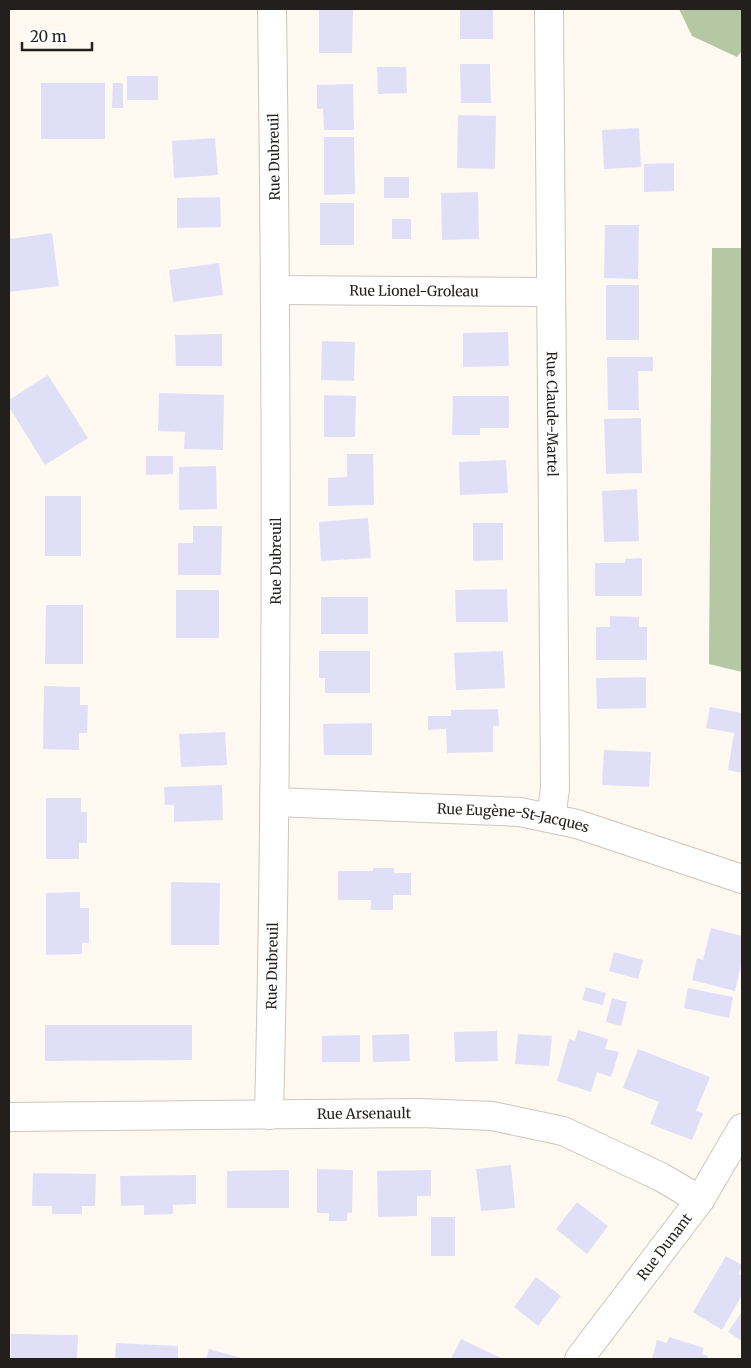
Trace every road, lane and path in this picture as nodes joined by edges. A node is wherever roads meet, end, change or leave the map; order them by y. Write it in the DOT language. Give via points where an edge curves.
graph roads {
  1 [pos="272,9"];
  2 [pos="549,9"];
  3 [pos="276,290"];
  4 [pos="550,292"];
  5 [pos="276,802"];
  6 [pos="551,818"];
  7 [pos="742,879"];
  8 [pos="269,1114"];
  9 [pos="9,1117"];
  10 [pos="742,1128"];
  11 [pos="700,1200"];
  12 [pos="579,1359"];
  1 -- 3 [label="street, Rue Dubreuil"];
  2 -- 4 [label="street, Rue Claude-Martel"];
  3 -- 4 [label="street, Rue Lionel-Groleau"];
  3 -- 5 [label="street, Rue Dubreuil"];
  4 -- 6 [label="street, Rue Claude-Martel" via="556,789"];
  5 -- 6 [label="street, Rue Eugène-St-Jacques" via="475,809"];
  5 -- 8 [label="street, Rue Dubreuil"];
  6 -- 7 [label="street, Rue Eugène-St-Jacques"];
  8 -- 9 [label="street, Rue Arsenault"];
  8 -- 11 [label="street, Rue Arsenault" via="420,1113 492,1116 530,1123 563,1131 600,1147"];
  10 -- 11 [label="street, Rue Dunant"];
  11 -- 12 [label="street, Rue Dunant"];
}
